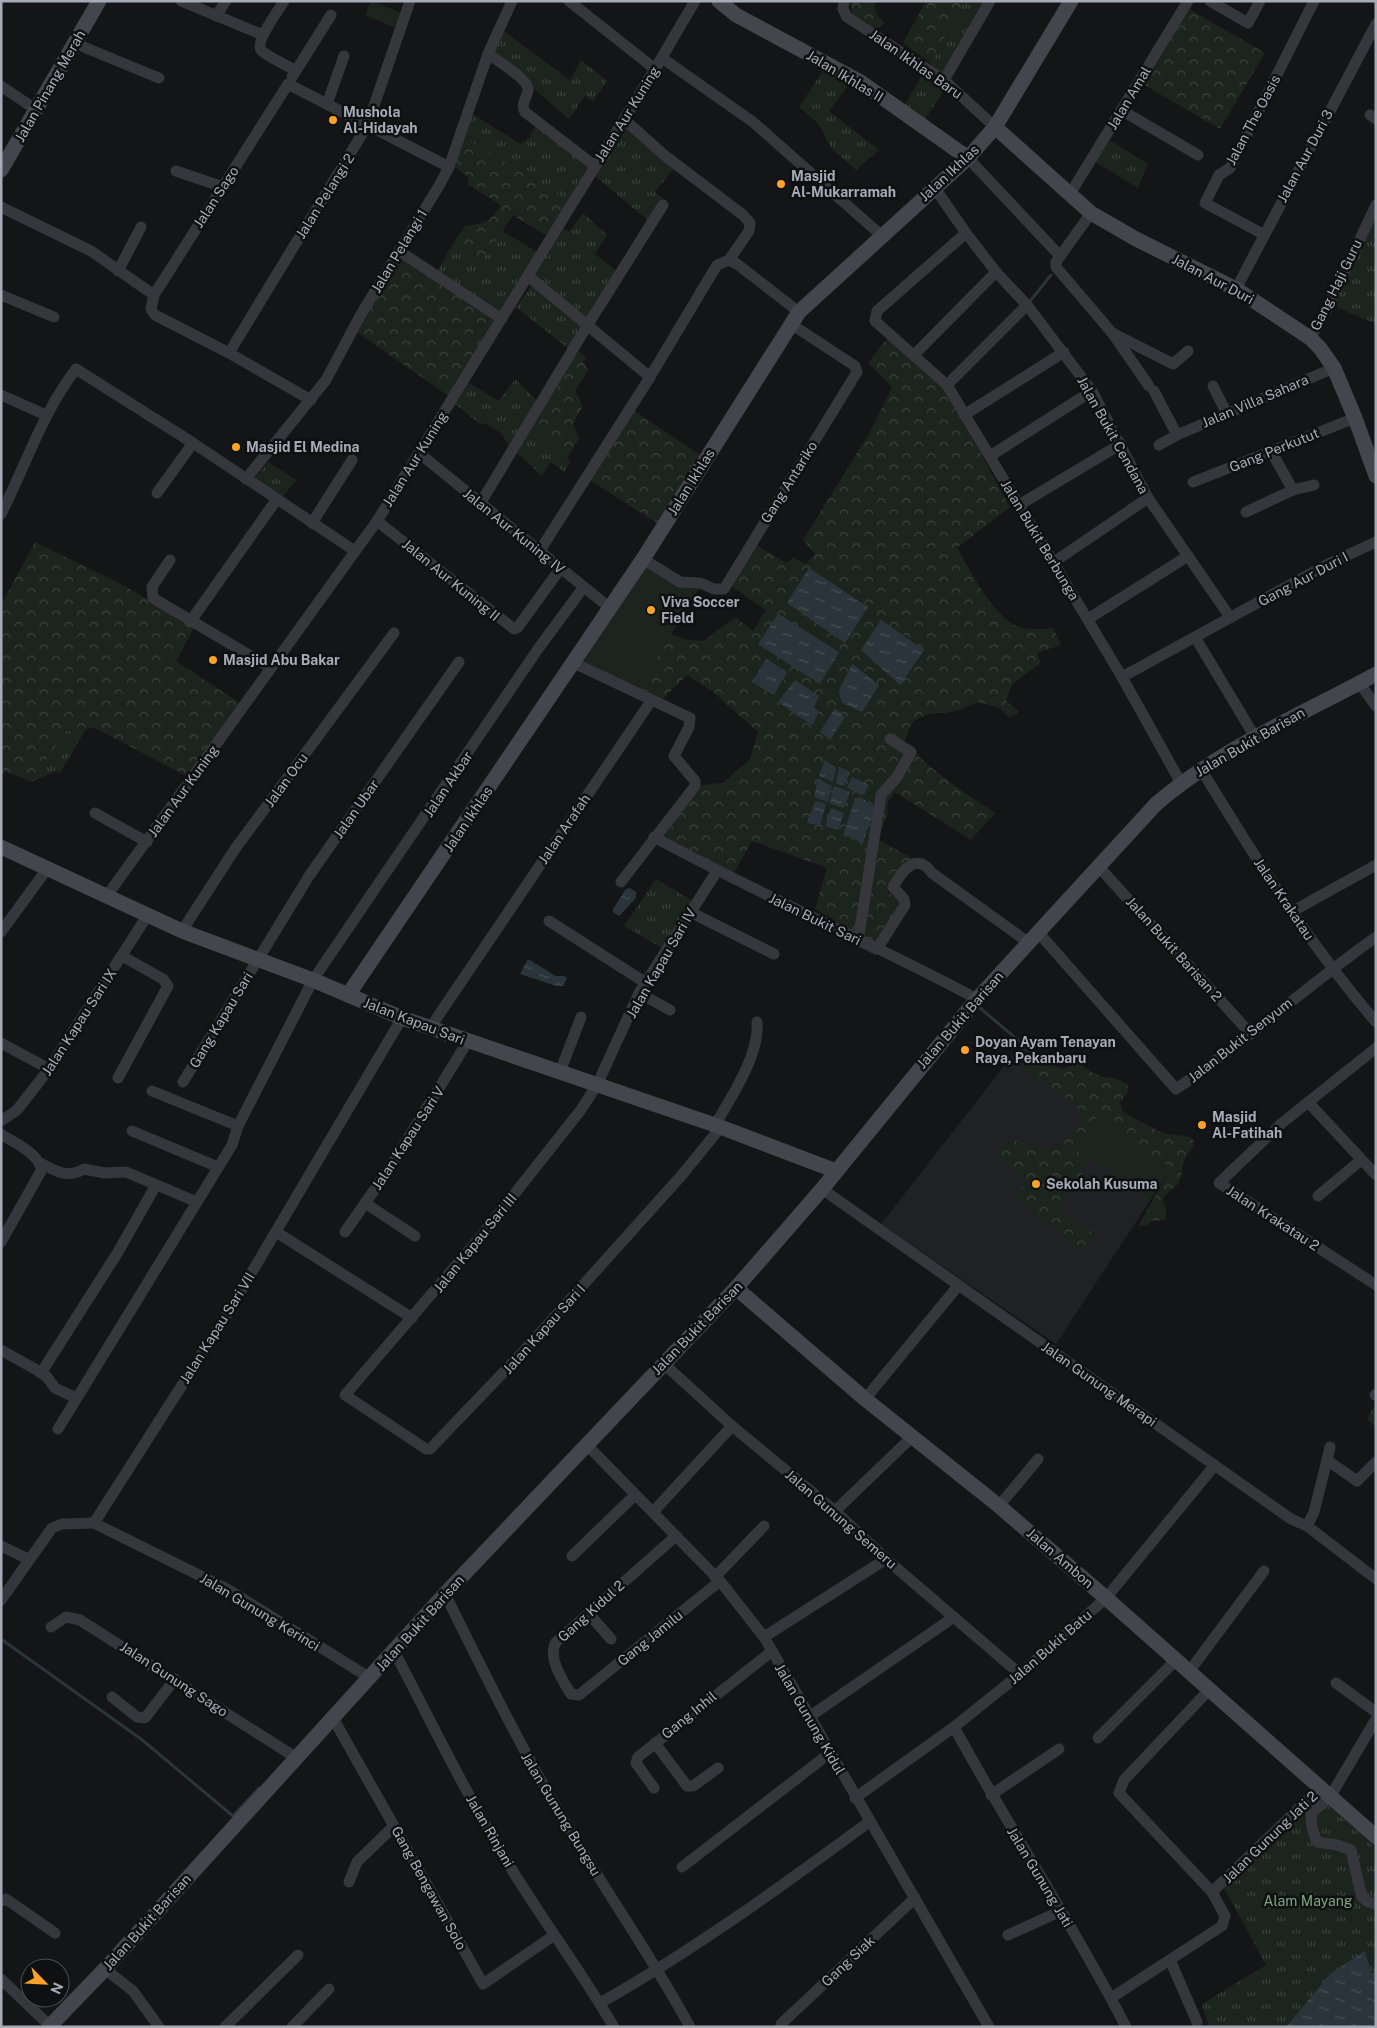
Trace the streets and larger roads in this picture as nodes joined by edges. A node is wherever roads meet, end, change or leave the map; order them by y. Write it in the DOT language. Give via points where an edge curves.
graph roads {
  1 [pos="99,1"];
  2 [pos="181,1"];
  3 [pos="226,1"];
  4 [pos="284,1"];
  5 [pos="410,1"];
  6 [pos="512,1"];
  7 [pos="569,1"];
  8 [pos="695,1"];
  9 [pos="718,1"];
  10 [pos="844,1"];
  11 [pos="990,1"];
  12 [pos="1072,1"];
  13 [pos="1188,1"];
  14 [pos="1210,1"];
  15 [pos="1260,1"];
  16 [pos="1314,1"];
  17 [pos="331,15"];
  18 [pos="216,16"];
  19 [pos="1376,24"];
  20 [pos="262,35"];
  21 [pos="74,43"];
  22 [pos="488,54"];
  23 [pos="344,56"];
  24 [pos="662,58"];
  25 [pos="655,69"];
  26 [pos="295,70"];
  27 [pos="159,78"];
  28 [pos="944,80"];
  29 [pos="288,84"];
  30 [pos="1,86"];
  31 [pos="327,104"];
  32 [pos="35,109"];
  33 [pos="1121,110"];
  34 [pos="624,119"];
  35 [pos="367,126"];
  36 [pos="995,128"];
  37 [pos="1198,155"];
  38 [pos="968,158"];
  39 [pos="595,166"];
  40 [pos="449,167"];
  41 [pos="1,170"];
  42 [pos="176,171"];
  43 [pos="934,186"];
  44 [pos="223,187"];
  45 [pos="1070,194"];
  46 [pos="663,205"];
  47 [pos="1376,205"];
  48 [pos="1,207"];
  49 [pos="1091,213"];
  50 [pos="141,227"];
  51 [pos="966,233"];
  52 [pos="1264,234"];
  53 [pos="882,236"];
  54 [pos="399,251"];
  55 [pos="1060,256"];
  56 [pos="729,260"];
  57 [pos="118,271"];
  58 [pos="996,272"];
  59 [pos="528,276"];
  60 [pos="1236,289"];
  61 [pos="1,295"];
  62 [pos="154,296"];
  63 [pos="1027,305"];
  64 [pos="54,317"];
  65 [pos="795,318"];
  66 [pos="502,319"];
  67 [pos="587,326"];
  68 [pos="1113,334"];
  69 [pos="1310,338"];
  70 [pos="1151,351"];
  71 [pos="1188,351"];
  72 [pos="1064,352"];
  73 [pos="229,353"];
  74 [pos="914,355"];
  75 [pos="1136,367"];
  76 [pos="1334,368"];
  77 [pos="650,377"];
  78 [pos="947,385"];
  79 [pos="1213,386"];
  80 [pos="1092,391"];
  81 [pos="1,395"];
  82 [pos="311,400"];
  83 [pos="1227,414"];
  84 [pos="46,415"];
  85 [pos="964,415"];
  86 [pos="1355,418"];
  87 [pos="1177,435"];
  88 [pos="193,443"];
  89 [pos="1371,443"];
  90 [pos="1121,444"];
  91 [pos="1159,445"];
  92 [pos="1271,451"];
  93 [pos="419,453"];
  94 [pos="990,456"];
  95 [pos="352,460"];
  96 [pos="1375,472"];
  97 [pos="246,479"];
  98 [pos="1193,482"];
  99 [pos="1314,485"];
  100 [pos="1293,490"];
  101 [pos="157,493"];
  102 [pos="1148,498"];
  103 [pos="277,499"];
  104 [pos="480,504"];
  105 [pos="1019,505"];
  106 [pos="2,510"];
  107 [pos="1246,512"];
  108 [pos="377,521"];
  109 [pos="312,523"];
  110 [pos="1376,542"];
  111 [pos="355,551"];
  112 [pos="539,552"];
  113 [pos="1188,556"];
  114 [pos="644,559"];
  115 [pos="170,560"];
  116 [pos="1054,562"];
  117 [pos="560,569"];
  118 [pos="583,588"];
  119 [pos="610,608"];
  120 [pos="1230,618"];
  121 [pos="1088,619"];
  122 [pos="190,622"];
  123 [pos="394,633"];
  124 [pos="1195,637"];
  125 [pos="459,662"];
  126 [pos="574,663"];
  127 [pos="271,668"];
  128 [pos="1376,674"];
  129 [pos="1122,677"];
  130 [pos="1359,683"];
  131 [pos="651,701"];
  132 [pos="1376,706"];
  133 [pos="1255,737"];
  134 [pos="890,739"];
  135 [pos="1202,769"];
  136 [pos="1181,783"];
  137 [pos="95,813"];
  138 [pos="654,837"];
  139 [pos="147,842"];
  140 [pos="1,847"];
  141 [pos="1376,865"];
  142 [pos="1098,866"];
  143 [pos="46,869"];
  144 [pos="717,871"];
  145 [pos="621,882"];
  146 [pos="106,897"];
  147 [pos="1293,911"];
  148 [pos="690,912"];
  149 [pos="6,916"];
  150 [pos="147,916"];
  151 [pos="549,921"];
  152 [pos="182,931"];
  153 [pos="1,932"];
  154 [pos="1376,937"];
  155 [pos="1033,938"];
  156 [pos="858,941"];
  157 [pos="877,949"];
  158 [pos="774,954"];
  159 [pos="122,956"];
  160 [pos="258,959"];
  161 [pos="1331,969"];
  162 [pos="313,980"];
  163 [pos="642,988"];
  164 [pos="348,995"];
  165 [pos="977,999"];
  166 [pos="670,1010"];
  167 [pos="581,1017"];
  168 [pos="402,1018"];
  169 [pos="757,1022"];
  170 [pos="1376,1022"];
  171 [pos="430,1028"];
  172 [pos="1250,1033"];
  173 [pos="468,1041"];
  174 [pos="1,1043"];
  175 [pos="1376,1048"];
  176 [pos="49,1069"];
  177 [pos="560,1072"];
  178 [pos="118,1078"];
  179 [pos="184,1082"];
  180 [pos="596,1085"];
  181 [pos="152,1091"];
  182 [pos="1308,1102"];
  183 [pos="4,1116"];
  184 [pos="238,1126"];
  185 [pos="718,1126"];
  186 [pos="132,1131"];
  187 [pos="1,1134"];
  188 [pos="1361,1160"];
  189 [pos="40,1163"];
  190 [pos="218,1167"];
  191 [pos="836,1171"];
  192 [pos="1376,1175"];
  193 [pos="156,1186"];
  194 [pos="822,1190"];
  195 [pos="1318,1196"];
  196 [pos="197,1202"];
  197 [pos="365,1203"];
  198 [pos="276,1232"];
  199 [pos="345,1232"];
  200 [pos="416,1236"];
  201 [pos="1,1242"];
  202 [pos="1376,1285"];
  203 [pos="958,1286"];
  204 [pos="736,1288"];
  205 [pos="412,1318"];
  206 [pos="1,1350"];
  207 [pos="663,1363"];
  208 [pos="41,1373"];
  209 [pos="345,1395"];
  210 [pos="76,1398"];
  211 [pos="866,1399"];
  212 [pos="732,1426"];
  213 [pos="58,1429"];
  214 [pos="912,1437"];
  215 [pos="586,1444"];
  216 [pos="1330,1447"];
  217 [pos="1038,1459"];
  218 [pos="1327,1460"];
  219 [pos="1376,1462"];
  220 [pos="1214,1466"];
  221 [pos="635,1495"];
  222 [pos="999,1506"];
  223 [pos="835,1511"];
  224 [pos="653,1512"];
  225 [pos="94,1523"];
  226 [pos="764,1526"];
  227 [pos="1307,1526"];
  228 [pos="676,1536"];
  229 [pos="1,1546"];
  230 [pos="572,1556"];
  231 [pos="28,1559"];
  232 [pos="886,1559"];
  233 [pos="1264,1571"];
  234 [pos="718,1579"];
  235 [pos="1376,1580"];
  236 [pos="445,1594"];
  237 [pos="1106,1598"];
  238 [pos="1,1600"];
  239 [pos="589,1614"];
  240 [pos="954,1616"];
  241 [pos="52,1627"];
  242 [pos="764,1637"];
  243 [pos="611,1639"];
  244 [pos="394,1651"];
  245 [pos="772,1652"];
  246 [pos="1175,1661"];
  247 [pos="1188,1673"];
  248 [pos="1020,1674"];
  249 [pos="370,1678"];
  250 [pos="175,1679"];
  251 [pos="1336,1684"];
  252 [pos="1209,1690"];
  253 [pos="579,1695"];
  254 [pos="112,1697"];
  255 [pos="1376,1712"];
  256 [pos="333,1718"];
  257 [pos="809,1718"];
  258 [pos="1376,1719"];
  259 [pos="954,1727"];
  260 [pos="1098,1738"];
  261 [pos="655,1743"];
  262 [pos="1059,1749"];
  263 [pos="830,1753"];
  264 [pos="295,1757"];
  265 [pos="718,1768"];
  266 [pos="654,1788"];
  267 [pos="1325,1792"];
  268 [pos="991,1795"];
  269 [pos="855,1798"];
  270 [pos="869,1822"];
  271 [pos="394,1826"];
  272 [pos="1376,1838"];
  273 [pos="682,1867"];
  274 [pos="350,1882"];
  275 [pos="1212,1892"];
  276 [pos="915,1898"];
  277 [pos="1,1901"];
  278 [pos="1376,1904"];
  279 [pos="1062,1911"];
  280 [pos="55,1933"];
  281 [pos="1008,1935"];
  282 [pos="553,1936"];
  283 [pos="298,1955"];
  284 [pos="1170,1960"];
  285 [pos="105,1968"];
  286 [pos="659,1970"];
  287 [pos="1,1978"];
  288 [pos="329,1989"];
  289 [pos="1111,1998"];
  290 [pos="600,2003"];
  291 [pos="1197,2022"];
  292 [pos="781,2024"];
  293 [pos="50,2026"];
  294 [pos="159,2027"];
  295 [pos="225,2027"];
  296 [pos="292,2027"];
  297 [pos="614,2027"];
  298 [pos="690,2027"];
  299 [pos="989,2027"];
  300 [pos="1126,2027"];
  1 -- 21 [label="street, Jalan Pinang Merah"];
  2 -- 18 [label="street"];
  3 -- 18 [label="street"];
  4 -- 20 [label="street"];
  5 -- 35 [label="street, Jalan Pelangi 2"];
  6 -- 22 [label="street, Jalan Pelangi 1"];
  7 -- 25 [label="street"];
  8 -- 24 [label="street, Jalan Aur Kuning"];
  9 -- 38 [label="street, Jalan Ikhlas II" via="736,15 859,81"];
  10 -- 28 [label="street, Jalan Ikhlas Baru" via="847,17"];
  11 -- 28 [label="street"];
  12 -- 36 [label="street, Jalan Ikhlas"];
  13 -- 33 [label="street, Jalan Amal"];
  14 -- 15 [label="street" via="1248,22"];
  16 -- 52 [label="street, Jalan The Oasis" via="1230,168 1219,175 1204,202"];
  17 -- 26 [label="street, Jalan Sago"];
  18 -- 20 [label="street"];
  19 -- 52 [label="street, Jalan Aur Duri 3"];
  20 -- 26 [label="street" via="260,46 263,52"];
  21 -- 27 [label="street"];
  21 -- 32 [label="street, Jalan Pinang Merah"];
  22 -- 39 [label="street" via="526,83 528,91 522,105 524,112"];
  22 -- 40 [label="street, Jalan Pelangi 1"];
  23 -- 31 [label="street"];
  24 -- 25 [label="street, Jalan Aur Kuning"];
  24 -- 53 [label="street" via="752,122"];
  25 -- 34 [label="street, Jalan Aur Kuning"];
  26 -- 29 [label="street, Jalan Sago"];
  28 -- 36 [label="street, Jalan Ikhlas Baru"];
  29 -- 31 [label="street"];
  29 -- 44 [label="street, Jalan Sago"];
  30 -- 32 [label="street"];
  31 -- 35 [label="street"];
  32 -- 41 [label="street, Jalan Pinang Merah"];
  33 -- 37 [label="street"];
  33 -- 45 [label="street, Jalan Amal"];
  34 -- 39 [label="street, Jalan Aur Kuning"];
  34 -- 56 [label="street" via="750,223 749,231"];
  35 -- 40 [label="street"];
  35 -- 73 [label="street, Jalan Pelangi 2"];
  36 -- 38 [label="street, Jalan Ikhlas"];
  36 -- 45 [label="street, Jalan Aur Duri"];
  38 -- 43 [label="street, Jalan Ikhlas"];
  38 -- 55 [label="street"];
  39 -- 59 [label="street, Jalan Aur Kuning"];
  40 -- 54 [label="street, Jalan Pelangi 1"];
  42 -- 44 [label="street"];
  43 -- 51 [label="street, Jalan Bukit Cendana"];
  43 -- 53 [label="street, Jalan Ikhlas"];
  44 -- 62 [label="street, Jalan Sago"];
  45 -- 49 [label="street, Jalan Aur Duri"];
  46 -- 67 [label="street"];
  47 -- 69 [label="street, Gang Haji Guru"];
  48 -- 57 [label="street" via="91,251"];
  49 -- 55 [label="street"];
  49 -- 60 [label="street, Jalan Aur Duri"];
  50 -- 57 [label="street"];
  51 -- 58 [label="street, Jalan Bukit Cendana"];
  51 -- 74 [label="street, Jalan Bukit Berbunga" via="877,311 875,321"];
  52 -- 60 [label="street, Jalan Aur Duri 3"];
  53 -- 65 [label="street, Jalan Ikhlas"];
  54 -- 66 [label="street"];
  54 -- 82 [label="street, Jalan Pelangi 1" via="326,380"];
  55 -- 68 [label="street" via="1056,262 1058,271"];
  56 -- 65 [label="street"];
  56 -- 77 [label="street" via="716,265"];
  57 -- 62 [label="street"];
  58 -- 63 [label="street, Jalan Bukit Cendana"];
  58 -- 74 [label="street"];
  59 -- 66 [label="street, Jalan Aur Kuning"];
  59 -- 67 [label="street"];
  60 -- 69 [label="street, Jalan Aur Duri"];
  61 -- 64 [label="street"];
  62 -- 73 [label="street" via="151,308 155,315"];
  63 -- 72 [label="street, Jalan Bukit Cendana"];
  63 -- 78 [label="street"];
  65 -- 114 [label="street, Jalan Ikhlas"];
  65 -- 114 [label="street, Gang Antariko" via="855,366 858,372 724,589 680,582"];
  66 -- 93 [label="street, Jalan Aur Kuning"];
  67 -- 77 [label="street"];
  67 -- 104 [label="street"];
  68 -- 70 [label="street"];
  68 -- 75 [label="street"];
  69 -- 76 [label="street, Jalan Aur Duri"];
  70 -- 71 [label="street" via="1173,364"];
  70 -- 75 [label="street"];
  72 -- 80 [label="street, Jalan Bukit Cendana"];
  72 -- 85 [label="street"];
  73 -- 82 [label="street"];
  74 -- 78 [label="street, Jalan Bukit Berbunga"];
  75 -- 87 [label="street" via="1152,388"];
  76 -- 83 [label="street, Jalan Villa Sahara"];
  76 -- 86 [label="street, Jalan Aur Duri"];
  77 -- 112 [label="street"];
  78 -- 85 [label="street, Jalan Bukit Berbunga"];
  79 -- 83 [label="street"];
  80 -- 90 [label="street, Jalan Bukit Cendana"];
  80 -- 94 [label="street"];
  81 -- 84 [label="street"];
  82 -- 97 [label="street, Jalan Pelangi 1"];
  83 -- 87 [label="street, Jalan Villa Sahara"];
  84 -- 88 [label="street" via="76,369"];
  84 -- 106 [label="street"];
  85 -- 94 [label="street, Jalan Bukit Berbunga"];
  86 -- 89 [label="street, Jalan Aur Duri"];
  86 -- 92 [label="street, Gang Perkutut"];
  87 -- 91 [label="street, Jalan Villa Sahara"];
  88 -- 97 [label="street"];
  88 -- 101 [label="street"];
  89 -- 96 [label="street, Jalan Aur Duri"];
  90 -- 102 [label="street, Jalan Bukit Cendana"];
  90 -- 105 [label="street"];
  92 -- 98 [label="street, Gang Perkutut"];
  92 -- 100 [label="street"];
  93 -- 104 [label="street, Jalan Aur Kuning IV"];
  93 -- 108 [label="street, Jalan Aur Kuning"];
  94 -- 105 [label="street, Jalan Bukit Berbunga"];
  95 -- 109 [label="street"];
  97 -- 103 [label="street"];
  99 -- 100 [label="street"];
  100 -- 107 [label="street"];
  102 -- 113 [label="street, Jalan Bukit Cendana"];
  102 -- 116 [label="street"];
  103 -- 109 [label="street"];
  103 -- 122 [label="street"];
  104 -- 112 [label="street, Jalan Aur Kuning IV"];
  105 -- 116 [label="street, Jalan Bukit Berbunga"];
  108 -- 111 [label="street, Jalan Aur Kuning"];
  108 -- 117 [label="street, Jalan Aur Kuning II" via="514,629"];
  109 -- 111 [label="street"];
  110 -- 120 [label="street, Gang Aur Duri I" via="1326,565"];
  111 -- 127 [label="street, Jalan Aur Kuning"];
  112 -- 117 [label="street, Jalan Aur Kuning IV"];
  113 -- 120 [label="street, Jalan Bukit Cendana"];
  113 -- 121 [label="street"];
  114 -- 119 [label="street, Jalan Ikhlas"];
  115 -- 122 [label="street" via="152,587 153,598"];
  116 -- 121 [label="street, Jalan Bukit Berbunga"];
  117 -- 118 [label="street, Jalan Aur Kuning IV"];
  118 -- 119 [label="street, Jalan Aur Kuning IV"];
  118 -- 162 [label="street, Jalan Akbar"];
  119 -- 126 [label="street, Jalan Ikhlas"];
  120 -- 124 [label="street, Gang Aur Duri I"];
  121 -- 129 [label="street, Jalan Bukit Berbunga"];
  122 -- 127 [label="street"];
  123 -- 152 [label="street, Jalan Ocu" via="236,849"];
  124 -- 129 [label="street, Gang Aur Duri I"];
  124 -- 133 [label="street"];
  125 -- 160 [label="street, Jalan Ubar" via="309,876"];
  126 -- 131 [label="street"];
  126 -- 164 [label="street, Jalan Ikhlas"];
  127 -- 139 [label="street, Jalan Aur Kuning"];
  128 -- 130 [label="street, Jalan Bukit Barisan"];
  129 -- 136 [label="street, Jalan Bukit Berbunga"];
  130 -- 132 [label="street"];
  130 -- 133 [label="street, Jalan Bukit Barisan"];
  131 -- 138 [label="street" via="690,718 689,727 674,756 695,781 695,786"];
  131 -- 171 [label="street, Jalan Arafah"];
  133 -- 135 [label="street, Jalan Bukit Barisan"];
  134 -- 156 [label="street" via="911,752 897,777 881,795"];
  135 -- 136 [label="street, Jalan Bukit Barisan"];
  135 -- 147 [label="street, Jalan Krakatau" via="1251,851"];
  136 -- 142 [label="street, Jalan Bukit Barisan" via="1156,804"];
  137 -- 139 [label="street"];
  138 -- 144 [label="street, Jalan Bukit Sari"];
  138 -- 145 [label="street"];
  139 -- 146 [label="street, Jalan Aur Kuning"];
  140 -- 143 [label="street, Jalan Kapau Sari"];
  141 -- 147 [label="street"];
  142 -- 155 [label="street, Jalan Bukit Barisan"];
  142 -- 172 [label="street, Jalan Bukit Barisan 2"];
  143 -- 146 [label="street, Jalan Kapau Sari"];
  143 -- 149 [label="street"];
  144 -- 148 [label="street, Jalan Kapau Sari IV"];
  144 -- 156 [label="street, Jalan Bukit Sari"];
  146 -- 150 [label="street, Jalan Kapau Sari"];
  147 -- 161 [label="street, Jalan Krakatau"];
  148 -- 158 [label="street"];
  148 -- 163 [label="street, Jalan Kapau Sari IV"];
  149 -- 153 [label="street"];
  150 -- 152 [label="street, Jalan Kapau Sari"];
  150 -- 159 [label="street, Jalan Kapau Sari IX"];
  151 -- 163 [label="street"];
  152 -- 160 [label="street, Jalan Kapau Sari"];
  154 -- 161 [label="street, Jalan Bukit Senyum"];
  155 -- 157 [label="street" via="932,873 928,867 915,863 910,864 893,887 905,905"];
  155 -- 165 [label="street, Jalan Bukit Barisan"];
  155 -- 172 [label="street, Jalan Bukit Senyum" via="1176,1089 1222,1058"];
  156 -- 157 [label="street, Jalan Bukit Sari"];
  157 -- 165 [label="street, Jalan Bukit Sari"];
  159 -- 176 [label="street, Jalan Kapau Sari IX"];
  159 -- 178 [label="street" via="163,979 168,986"];
  160 -- 162 [label="street, Jalan Kapau Sari"];
  160 -- 179 [label="street, Gang Kapau Sari"];
  161 -- 170 [label="street, Jalan Krakatau"];
  161 -- 172 [label="street, Jalan Bukit Senyum"];
  162 -- 164 [label="street, Jalan Kapau Sari"];
  162 -- 184 [label="street, Jalan Akbar"];
  163 -- 166 [label="street"];
  163 -- 180 [label="street, Jalan Kapau Sari IV"];
  164 -- 168 [label="street, Jalan Kapau Sari"];
  165 -- 191 [label="street, Jalan Bukit Barisan"];
  167 -- 177 [label="street"];
  168 -- 171 [label="street, Jalan Kapau Sari"];
  168 -- 198 [label="street, Jalan Kapau Sari VII"];
  169 -- 185 [label="street" via="758,1037"];
  171 -- 173 [label="street, Jalan Kapau Sari"];
  173 -- 177 [label="street, Jalan Kapau Sari"];
  173 -- 197 [label="street, Jalan Kapau Sari V"];
  174 -- 176 [label="street"];
  175 -- 182 [label="street, Jalan Krakatau 2"];
  176 -- 183 [label="street, Jalan Kapau Sari IX" via="28,1097"];
  177 -- 180 [label="street, Jalan Kapau Sari"];
  180 -- 185 [label="street, Jalan Kapau Sari"];
  180 -- 205 [label="street, Jalan Kapau Sari III" via="560,1137"];
  181 -- 184 [label="street"];
  182 -- 188 [label="street"];
  182 -- 202 [label="street, Jalan Krakatau 2" via="1219,1183"];
  184 -- 190 [label="street, Jalan Akbar" via="232,1145"];
  185 -- 191 [label="street, Jalan Kapau Sari"];
  185 -- 209 [label="street, Jalan Kapau Sari I" via="681,1176 535,1339 430,1449"];
  186 -- 190 [label="street"];
  187 -- 189 [label="street"];
  188 -- 192 [label="street"];
  188 -- 195 [label="street"];
  189 -- 193 [label="street" via="66,1175 84,1169 126,1172"];
  189 -- 201 [label="street" via="39,1178"];
  190 -- 196 [label="street, Jalan Akbar"];
  191 -- 194 [label="street, Jalan Bukit Barisan"];
  193 -- 196 [label="street"];
  193 -- 208 [label="street"];
  194 -- 203 [label="street, Jalan Gunung Merapi"];
  194 -- 204 [label="street, Jalan Bukit Barisan"];
  196 -- 210 [label="street, Jalan Akbar"];
  197 -- 199 [label="street, Jalan Kapau Sari V"];
  197 -- 200 [label="street"];
  198 -- 205 [label="street"];
  198 -- 225 [label="street, Jalan Kapau Sari VII"];
  203 -- 211 [label="street"];
  203 -- 220 [label="street, Jalan Gunung Merapi"];
  204 -- 207 [label="street, Jalan Bukit Barisan"];
  204 -- 211 [label="street, Jalan Ambon"];
  205 -- 209 [label="street, Jalan Kapau Sari III"];
  206 -- 208 [label="street"];
  207 -- 212 [label="street, Jalan Gunung Semeru"];
  207 -- 215 [label="street, Jalan Bukit Barisan"];
  208 -- 210 [label="street" via="55,1388"];
  210 -- 213 [label="street, Jalan Akbar"];
  211 -- 214 [label="street, Jalan Ambon"];
  212 -- 223 [label="street, Jalan Gunung Semeru"];
  212 -- 224 [label="street"];
  214 -- 222 [label="street, Jalan Ambon"];
  214 -- 223 [label="street"];
  215 -- 221 [label="street, Jalan Gunung Kidul"];
  215 -- 236 [label="street, Jalan Bukit Barisan"];
  216 -- 218 [label="street"];
  217 -- 222 [label="street"];
  218 -- 219 [label="street" via="1357,1481"];
  218 -- 227 [label="street" via="1314,1512"];
  220 -- 227 [label="street, Jalan Gunung Merapi" via="1291,1519"];
  220 -- 237 [label="street, Jalan Bukit Batu"];
  221 -- 224 [label="street, Jalan Gunung Kidul"];
  221 -- 230 [label="street"];
  222 -- 237 [label="street, Jalan Ambon"];
  223 -- 232 [label="street, Jalan Gunung Semeru"];
  224 -- 228 [label="street, Jalan Gunung Kidul"];
  225 -- 231 [label="street" via="62,1524 52,1528"];
  225 -- 249 [label="street, Jalan Gunung Kerinci" via="227,1589"];
  226 -- 234 [label="street, Gang Jamilu"];
  227 -- 235 [label="street, Jalan Gunung Merapi"];
  228 -- 234 [label="street, Jalan Gunung Kidul"];
  228 -- 239 [label="street, Gang Kidul 2"];
  229 -- 231 [label="street"];
  231 -- 238 [label="street"];
  232 -- 240 [label="street, Jalan Gunung Semeru"];
  232 -- 242 [label="street"];
  233 -- 247 [label="street"];
  234 -- 242 [label="street, Jalan Gunung Kidul"];
  234 -- 253 [label="street, Gang Jamilu"];
  236 -- 244 [label="street, Jalan Bukit Barisan"];
  236 -- 286 [label="street, Jalan Gunung Bungsu" via="526,1755"];
  237 -- 246 [label="street, Jalan Ambon"];
  237 -- 248 [label="street, Jalan Bukit Batu"];
  239 -- 243 [label="street"];
  239 -- 253 [label="street, Gang Kidul 2" via="559,1638 552,1649 571,1694"];
  240 -- 248 [label="street, Jalan Gunung Semeru"];
  240 -- 257 [label="street"];
  241 -- 250 [label="street, Jalan Gunung Sago" via="62,1618 74,1617"];
  242 -- 245 [label="street, Jalan Gunung Kidul"];
  244 -- 249 [label="street, Jalan Bukit Barisan"];
  244 -- 282 [label="street, Jalan Rinjani" via="473,1804"];
  245 -- 257 [label="street, Jalan Gunung Kidul"];
  245 -- 261 [label="street, Gang Inhil"];
  246 -- 247 [label="street, Jalan Ambon"];
  246 -- 260 [label="street"];
  247 -- 252 [label="street, Jalan Ambon"];
  248 -- 259 [label="street, Jalan Bukit Batu"];
  249 -- 256 [label="street, Jalan Bukit Barisan"];
  250 -- 254 [label="street" via="145,1718 137,1717"];
  250 -- 264 [label="street, Jalan Gunung Sago"];
  251 -- 255 [label="street"];
  252 -- 267 [label="street, Jalan Ambon"];
  252 -- 275 [label="street" via="1124,1780 1119,1792"];
  256 -- 264 [label="street, Jalan Bukit Barisan"];
  256 -- 271 [label="street, Gang Bengawan Solo"];
  257 -- 263 [label="street, Jalan Gunung Kidul"];
  258 -- 267 [label="street"];
  259 -- 268 [label="street, Jalan Gunung Jati"];
  259 -- 269 [label="street, Jalan Bukit Batu"];
  261 -- 265 [label="street" via="687,1786 693,1786"];
  261 -- 266 [label="street, Gang Inhil" via="636,1761"];
  262 -- 268 [label="street"];
  263 -- 269 [label="street, Jalan Gunung Kidul"];
  263 -- 273 [label="street"];
  264 -- 285 [label="street, Jalan Bukit Barisan"];
  267 -- 272 [label="street, Jalan Ambon"];
  267 -- 275 [label="street, Jalan Gunung Jati 2"];
  267 -- 278 [label="street" via="1311,1813 1315,1839 1321,1844 1337,1844 1351,1850 1362,1897"];
  268 -- 279 [label="street, Jalan Gunung Jati"];
  269 -- 270 [label="street, Jalan Gunung Kidul"];
  270 -- 276 [label="street, Jalan Gunung Kidul"];
  270 -- 286 [label="street" via="759,1903"];
  271 -- 274 [label="street" via="357,1862"];
  271 -- 282 [label="street, Gang Bengawan Solo" via="482,1984"];
  275 -- 284 [label="street, Jalan Gunung Jati 2" via="1225,1916 1222,1926"];
  276 -- 292 [label="street, Gang Siak"];
  276 -- 299 [label="street, Jalan Gunung Kidul"];
  277 -- 280 [label="street" via="6,1899"];
  279 -- 281 [label="street"];
  279 -- 289 [label="street, Jalan Gunung Jati"];
  282 -- 290 [label="street, Jalan Rinjani"];
  283 -- 295 [label="street"];
  284 -- 289 [label="street, Jalan Gunung Jati 2"];
  284 -- 291 [label="street"];
  285 -- 293 [label="street, Jalan Bukit Barisan"];
  285 -- 294 [label="street" via="136,1995"];
  286 -- 290 [label="street"];
  286 -- 298 [label="street, Jalan Gunung Bungsu"];
  287 -- 293 [label="street"];
  288 -- 296 [label="street"];
  289 -- 300 [label="street, Jalan Gunung Jati"];
  290 -- 297 [label="street, Jalan Rinjani"];
}
